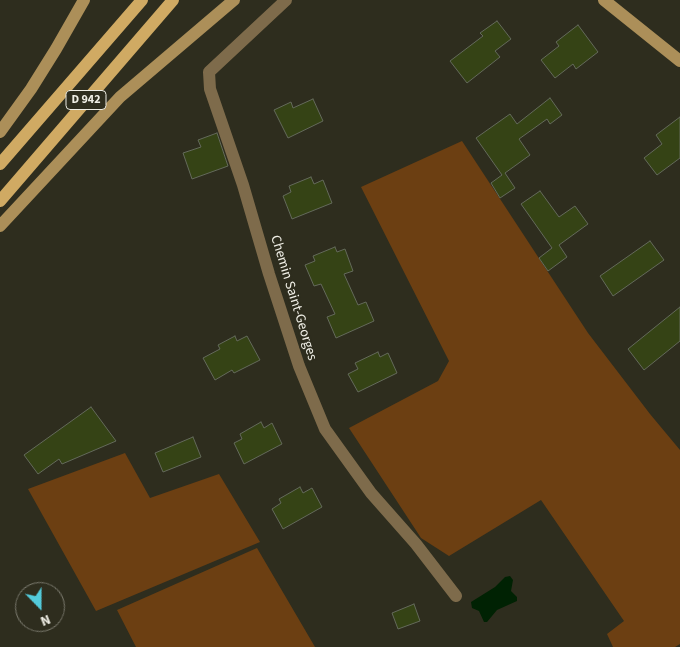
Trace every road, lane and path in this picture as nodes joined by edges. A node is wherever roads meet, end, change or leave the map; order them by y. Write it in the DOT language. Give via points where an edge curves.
graph roads {
  1 [pos="84,0"];
  2 [pos="142,0"];
  3 [pos="173,0"];
  4 [pos="234,0"];
  5 [pos="286,0"];
  6 [pos="604,0"];
  7 [pos="680,61"];
  8 [pos="0,132"];
  9 [pos="0,164"];
  10 [pos="0,201"];
  11 [pos="0,226"];
  12 [pos="456,596"];
  1 -- 8 [label="main road" via="31,89"];
  2 -- 9 [label="main road"];
  3 -- 10 [label="main road, D 942"];
  4 -- 11 [label="main road" via="120,97"];
  5 -- 12 [label="street, Chemin Saint-Georges" via="209,72 210,89 299,366 325,429 371,494 416,544"];
  6 -- 7 [label="main road"];
}
